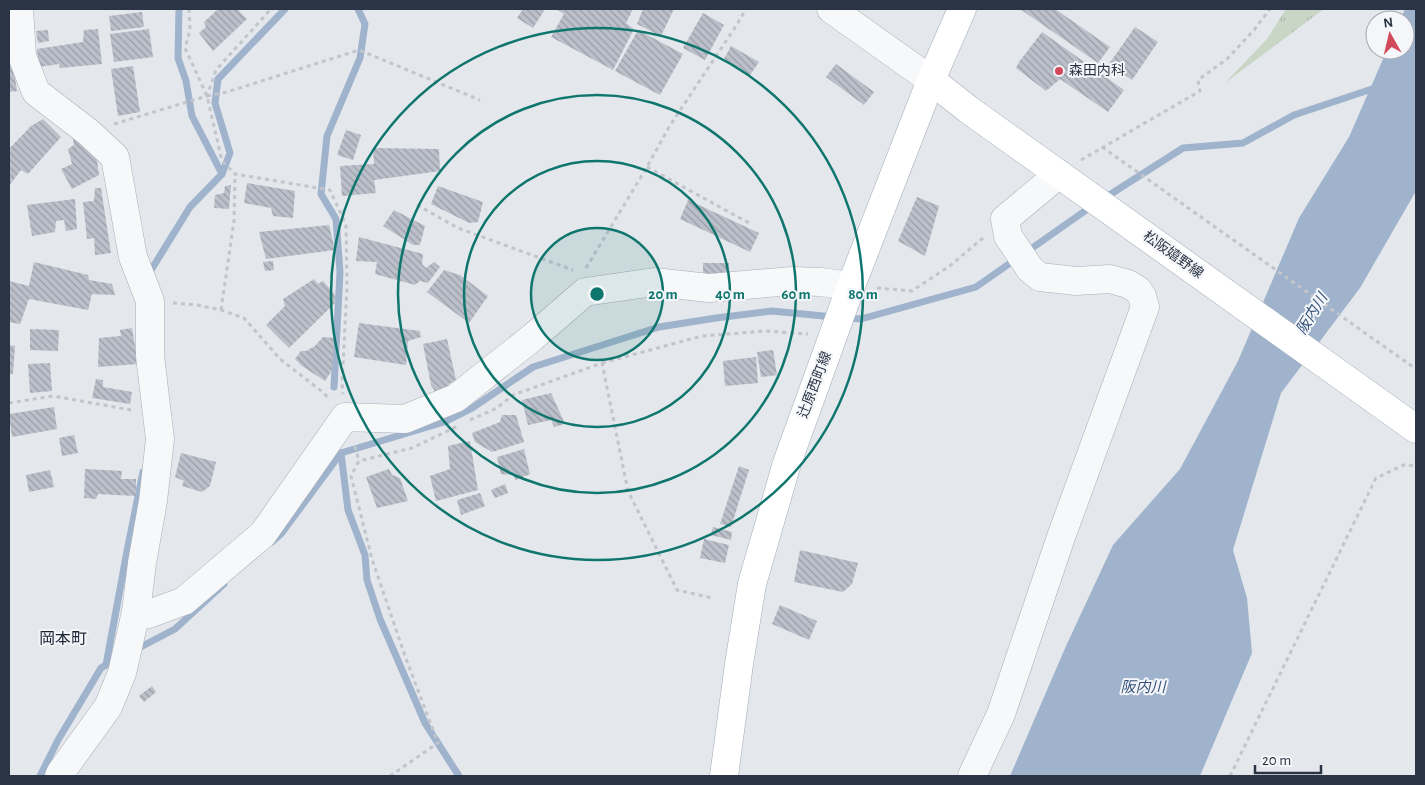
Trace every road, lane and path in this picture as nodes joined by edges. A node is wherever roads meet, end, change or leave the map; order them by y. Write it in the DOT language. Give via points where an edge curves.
graph roads {
  1 [pos="19,9"];
  2 [pos="189,9"];
  3 [pos="271,9"];
  4 [pos="746,9"];
  5 [pos="832,9"];
  6 [pos="962,9"];
  7 [pos="1270,9"];
  8 [pos="931,80"];
  9 [pos="206,96"];
  10 [pos="480,100"];
  11 [pos="88,132"];
  12 [pos="1102,147"];
  13 [pos="647,167"];
  14 [pos="233,173"];
  15 [pos="1059,174"];
  16 [pos="417,205"];
  17 [pos="749,223"];
  18 [pos="1007,227"];
  19 [pos="584,283"];
  20 [pos="851,286"];
  21 [pos="150,300"];
  22 [pos="221,310"];
  23 [pos="833,336"];
  24 [pos="602,363"];
  25 [pos="1416,369"];
  26 [pos="9,403"];
  27 [pos="131,410"];
  28 [pos="345,417"];
  29 [pos="1416,429"];
  30 [pos="1416,468"];
  31 [pos="712,598"];
  32 [pos="134,618"];
  33 [pos="60,776"];
  34 [pos="390,776"];
  35 [pos="724,776"];
  36 [pos="972,776"];
  37 [pos="1230,776"];
  1 -- 11 [label="street" via="22,56 36,92"];
  2 -- 9 [label="path" via="190,30 185,48"];
  3 -- 9 [label="path" via="216,70"];
  4 -- 13 [label="path" via="669,127"];
  5 -- 8 [label="street"];
  6 -- 8 [label="main road, 辻原西町線"];
  7 -- 12 [label="path" via="1227,60 1198,80 1200,91"];
  8 -- 15 [label="main road, 松阪嬉野線"];
  8 -- 20 [label="main road, 辻原西町線"];
  9 -- 10 [label="path" via="359,50"];
  9 -- 11 [label="path"];
  9 -- 14 [label="path" via="222,161"];
  11 -- 21 [label="street" via="115,157 134,257"];
  12 -- 15 [label="path"];
  12 -- 25 [label="path"];
  13 -- 17 [label="path"];
  13 -- 19 [label="path"];
  14 -- 22 [label="path" via="234,221"];
  14 -- 28 [label="path" via="330,190 346,225 347,287 342,384"];
  15 -- 18 [label="street"];
  15 -- 29 [label="main road, 松阪嬉野線"];
  16 -- 19 [label="path" via="458,228"];
  18 -- 20 [label="path" via="912,291"];
  18 -- 36 [label="street" via="1030,269 1040,277 1076,281 1110,279 1128,284 1138,290 1145,307 1001,714"];
  19 -- 20 [label="street" via="654,282 709,288 792,281"];
  19 -- 28 [label="street" via="533,337 456,398 405,420"];
  20 -- 23 [label="main road, 辻原西町線"];
  21 -- 22 [label="path"];
  21 -- 32 [label="street" via="150,356 160,439"];
  22 -- 28 [label="path" via="244,318 280,359 324,393"];
  23 -- 24 [label="path" via="766,331 702,336"];
  23 -- 35 [label="main road, 辻原西町線" via="787,463 752,584"];
  24 -- 31 [label="path" via="628,491 677,590"];
  24 -- 34 [label="path" via="513,395 497,408 412,448 359,460 351,476 372,559 438,743"];
  26 -- 27 [label="path" via="53,396"];
  28 -- 32 [label="street" via="262,534 184,601"];
  30 -- 37 [label="path" via="1406,464 1376,478"];
  32 -- 33 [label="street" via="122,673 108,707"];
}
